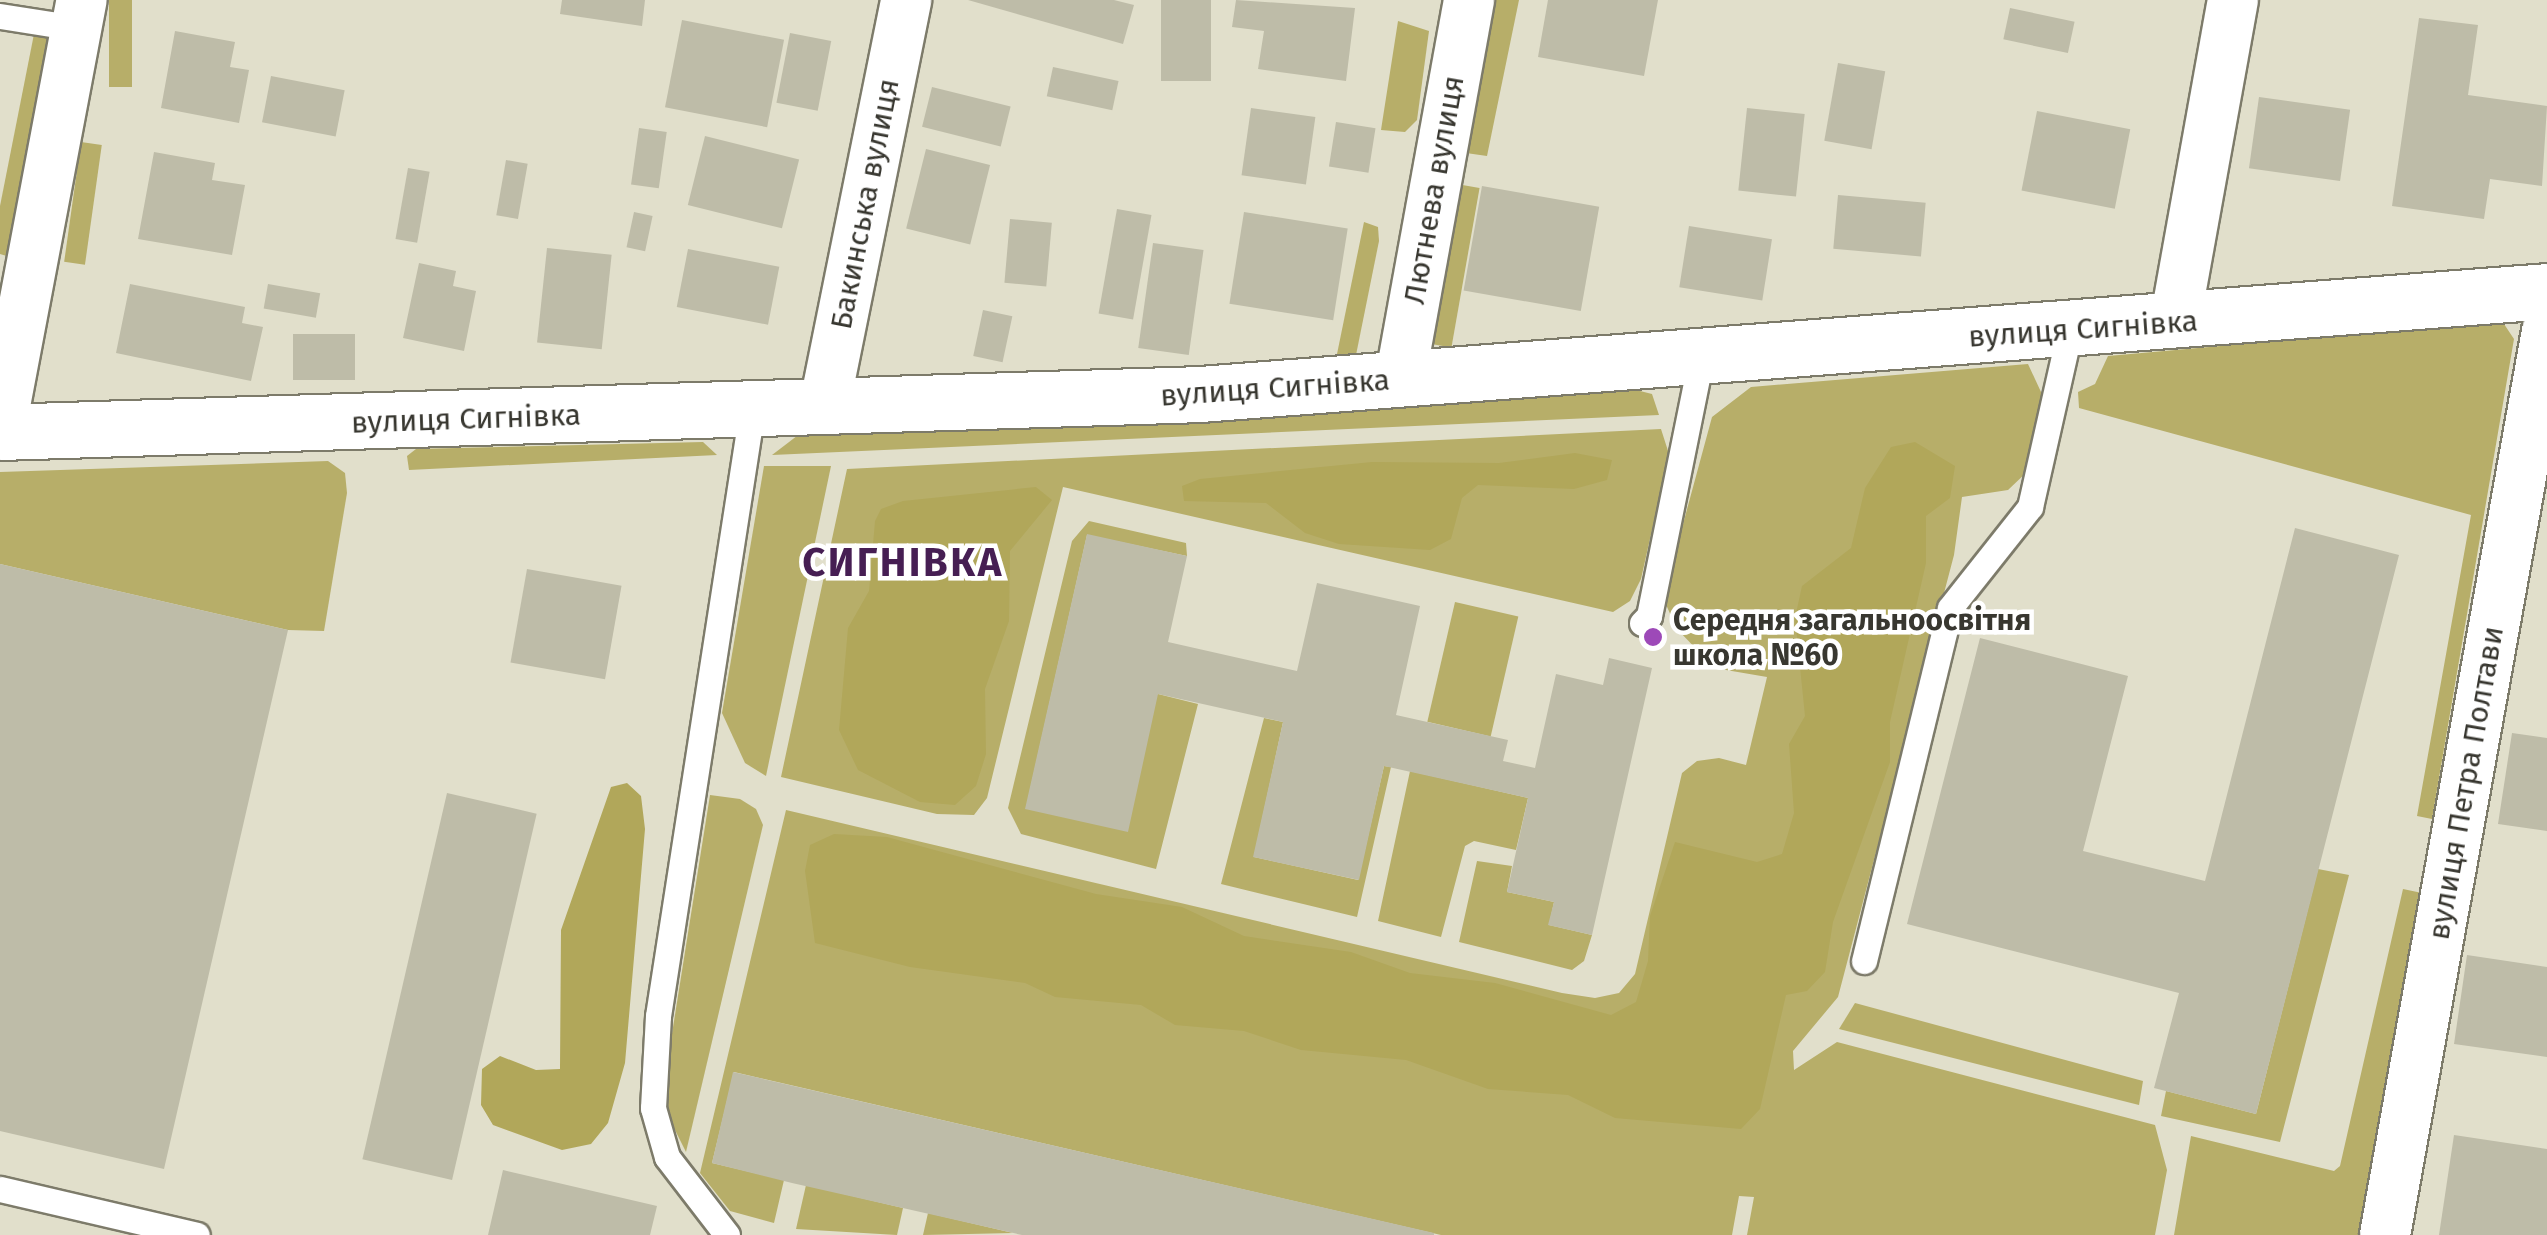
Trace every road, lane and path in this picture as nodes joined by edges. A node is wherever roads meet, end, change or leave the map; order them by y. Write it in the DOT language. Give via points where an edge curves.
graph roads {
  1 [pos="906,0"];
  2 [pos="1469,0"];
  3 [pos="2233,0"];
  4 [pos="80,14"];
  5 [pos="0,16"];
  6 [pos="2547,291"];
  7 [pos="2175,322"];
  8 [pos="2070,330"];
  9 [pos="2547,331"];
  10 [pos="1701,359"];
  11 [pos="1400,380"];
  12 [pos="824,408"];
  13 [pos="752,410"];
  14 [pos="0,432"];
  15 [pos="1642,623"];
  16 [pos="1864,961"];
  17 [pos="0,1189"];
  18 [pos="197,1235"];
  19 [pos="727,1235"];
  20 [pos="2386,1235"];
  1 -- 12 [label="street, Бакинська вулиця"];
  2 -- 11 [label="street, Лютнева вулиця"];
  3 -- 7 [label="street"];
  4 -- 5 [label="lane"];
  4 -- 14 [label="street"];
  6 -- 7 [label="street, вулиця Сигнівка"];
  7 -- 8 [label="street, вулиця Сигнівка"];
  8 -- 10 [label="street, вулиця Сигнівка"];
  8 -- 16 [label="lane" via="2030,506 1950,608"];
  9 -- 20 [label="street, вулиця Петра Полтави"];
  10 -- 11 [label="street, вулиця Сигнівка"];
  10 -- 15 [label="lane" via="1649,616"];
  11 -- 12 [label="street, вулиця Сигнівка"];
  12 -- 13 [label="street, вулиця Сигнівка"];
  13 -- 14 [label="street, вулиця Сигнівка"];
  13 -- 19 [label="lane" via="658,1016 653,1108 667,1157"];
  17 -- 18 [label="lane"];
}
